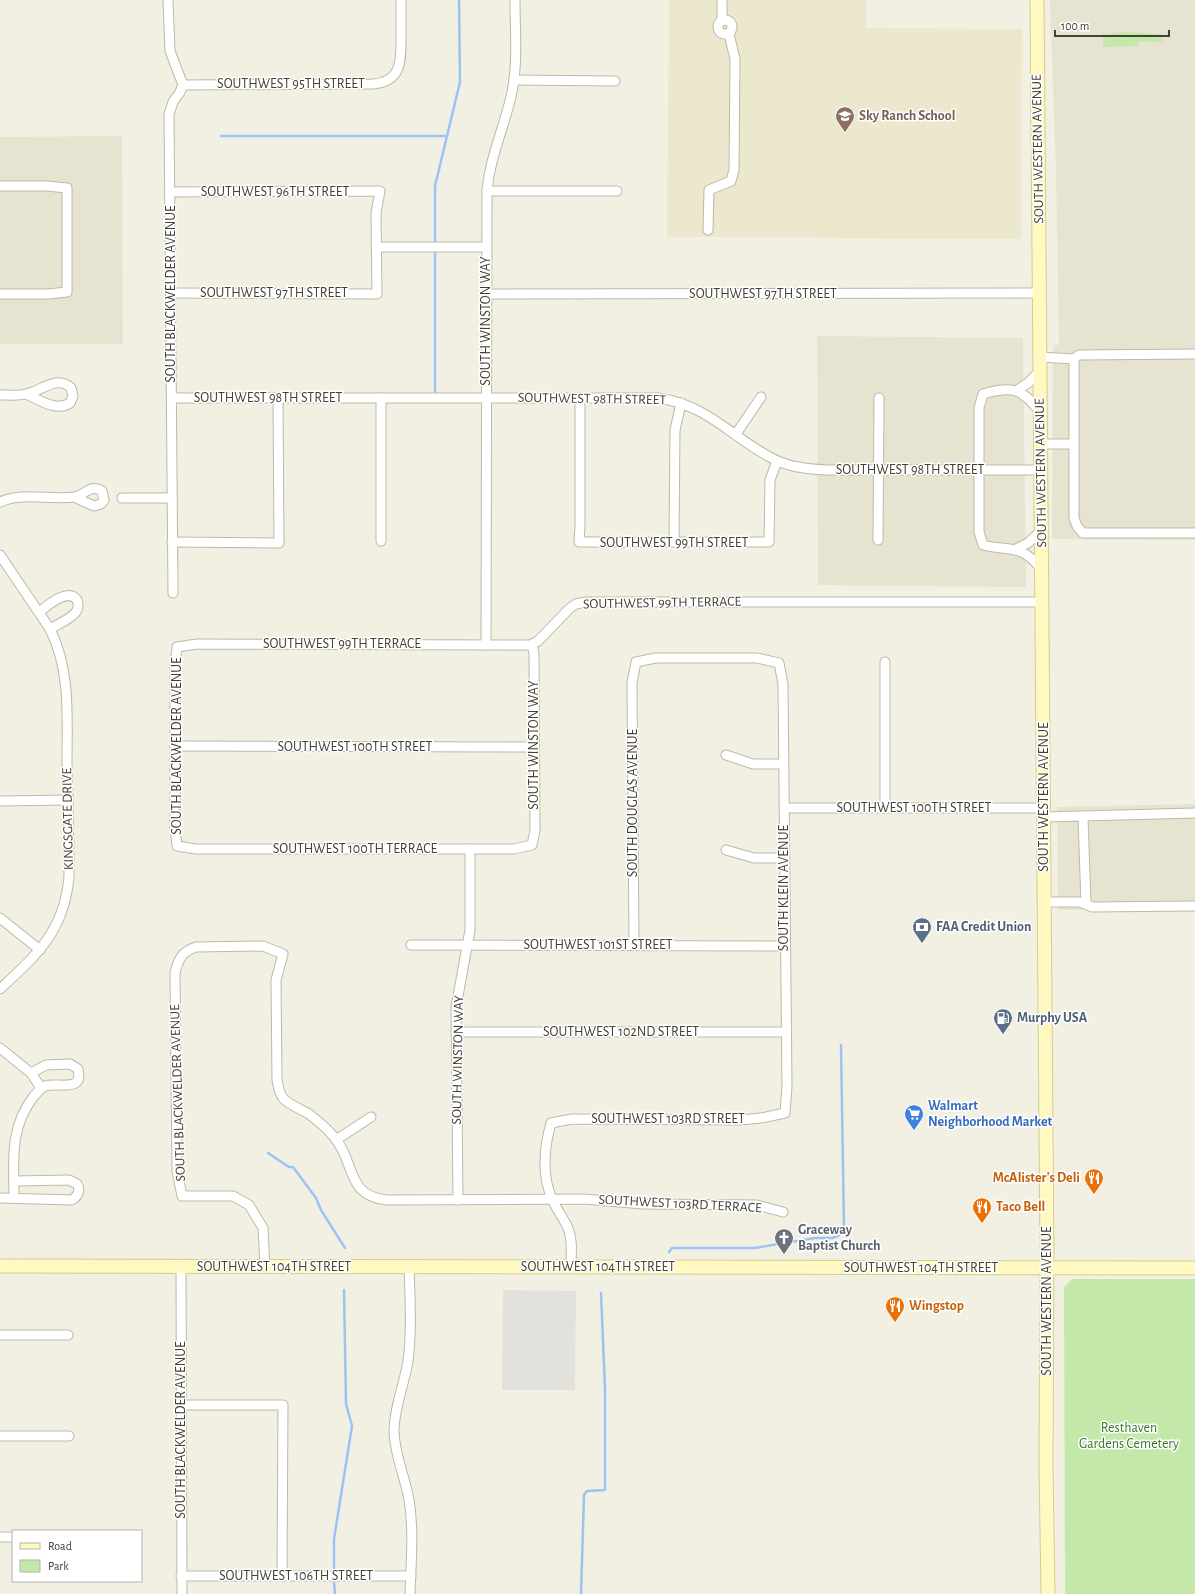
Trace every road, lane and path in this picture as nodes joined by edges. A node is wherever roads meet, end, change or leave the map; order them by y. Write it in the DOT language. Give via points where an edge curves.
graph roads {
  1 [pos="168,0"];
  2 [pos="401,0"];
  3 [pos="515,0"];
  4 [pos="722,0"];
  5 [pos="1037,0"];
  6 [pos="514,80"];
  7 [pos="615,81"];
  8 [pos="183,85"];
  9 [pos="0,186"];
  10 [pos="487,191"];
  11 [pos="617,191"];
  12 [pos="170,192"];
  13 [pos="708,230"];
  14 [pos="376,247"];
  15 [pos="486,247"];
  16 [pos="171,293"];
  17 [pos="1040,293"];
  18 [pos="0,294"];
  19 [pos="486,294"];
  20 [pos="1195,354"];
  21 [pos="1040,357"];
  22 [pos="1074,359"];
  23 [pos="1040,371"];
  24 [pos="1016,391"];
  25 [pos="26,394"];
  26 [pos="0,395"];
  27 [pos="172,398"];
  28 [pos="278,398"];
  29 [pos="381,398"];
  30 [pos="486,398"];
  31 [pos="580,398"];
  32 [pos="761,398"];
  33 [pos="878,398"];
  34 [pos="681,403"];
  35 [pos="1041,414"];
  36 [pos="736,434"];
  37 [pos="1041,444"];
  38 [pos="1073,444"];
  39 [pos="777,461"];
  40 [pos="878,469"];
  41 [pos="979,470"];
  42 [pos="1041,470"];
  43 [pos="74,497"];
  44 [pos="122,498"];
  45 [pos="172,498"];
  46 [pos="0,502"];
  47 [pos="1042,530"];
  48 [pos="1195,533"];
  49 [pos="878,540"];
  50 [pos="381,541"];
  51 [pos="172,542"];
  52 [pos="674,542"];
  53 [pos="1016,549"];
  54 [pos="0,555"];
  55 [pos="1042,570"];
  56 [pos="173,593"];
  57 [pos="1042,602"];
  58 [pos="39,612"];
  59 [pos="50,629"];
  60 [pos="532,644"];
  61 [pos="486,645"];
  62 [pos="177,647"];
  63 [pos="636,662"];
  64 [pos="885,662"];
  65 [pos="176,746"];
  66 [pos="534,747"];
  67 [pos="726,755"];
  68 [pos="783,764"];
  69 [pos="68,800"];
  70 [pos="0,801"];
  71 [pos="784,808"];
  72 [pos="885,808"];
  73 [pos="1044,813"];
  74 [pos="1195,813"];
  75 [pos="1083,817"];
  76 [pos="532,845"];
  77 [pos="177,846"];
  78 [pos="470,849"];
  79 [pos="726,850"];
  80 [pos="784,858"];
  81 [pos="1044,902"];
  82 [pos="1086,904"];
  83 [pos="1195,906"];
  84 [pos="0,918"];
  85 [pos="412,945"];
  86 [pos="469,945"];
  87 [pos="634,945"];
  88 [pos="785,946"];
  89 [pos="40,950"];
  90 [pos="0,989"];
  91 [pos="456,1032"];
  92 [pos="785,1032"];
  93 [pos="0,1048"];
  94 [pos="31,1073"];
  95 [pos="41,1088"];
  96 [pos="785,1113"];
  97 [pos="371,1117"];
  98 [pos="336,1140"];
  99 [pos="14,1181"];
  100 [pos="0,1198"];
  101 [pos="14,1198"];
  102 [pos="458,1200"];
  103 [pos="552,1201"];
  104 [pos="783,1212"];
  105 [pos="0,1266"];
  106 [pos="181,1267"];
  107 [pos="265,1267"];
  108 [pos="410,1267"];
  109 [pos="571,1267"];
  110 [pos="1047,1268"];
  111 [pos="1195,1268"];
  112 [pos="0,1335"];
  113 [pos="68,1335"];
  114 [pos="181,1405"];
  115 [pos="0,1436"];
  116 [pos="69,1436"];
  117 [pos="0,1537"];
  118 [pos="12,1537"];
  119 [pos="181,1576"];
  120 [pos="282,1576"];
  121 [pos="410,1576"];
  122 [pos="182,1594"];
  123 [pos="410,1594"];
  124 [pos="1048,1594"];
  1 -- 8 [label="street" via="170,51"];
  2 -- 8 [label="street, SOUTHWEST 95TH STREET" via="400,62 395,74 386,82"];
  3 -- 6 [label="street, SOUTH WINSTON WAY"];
  4 -- 13 [label="street" via="722,21 718,26 719,31 729,34 735,59 734,170 731,181 709,190"];
  5 -- 17 [label="main road, SOUTH WESTERN AVENUE"];
  6 -- 7 [label="street"];
  6 -- 10 [label="street, SOUTH WINSTON WAY"];
  8 -- 12 [label="street, SOUTH BLACKWELDER AVENUE" via="173,102 170,114"];
  9 -- 18 [label="street" via="67,188 67,292"];
  10 -- 11 [label="street"];
  10 -- 15 [label="street, SOUTH WINSTON WAY"];
  12 -- 14 [label="street, SOUTHWEST 96TH STREET" via="380,191 376,213"];
  12 -- 16 [label="street, SOUTH BLACKWELDER AVENUE"];
  14 -- 15 [label="street"];
  14 -- 16 [label="street, SOUTHWEST 97TH STREET" via="376,294"];
  15 -- 19 [label="street, SOUTH WINSTON WAY"];
  16 -- 27 [label="street, SOUTH BLACKWELDER AVENUE"];
  17 -- 19 [label="street, SOUTHWEST 97TH STREET"];
  17 -- 21 [label="main road, SOUTH WESTERN AVENUE"];
  19 -- 30 [label="street, SOUTH WINSTON WAY"];
  20 -- 22 [label="street" via="1079,355"];
  21 -- 22 [label="street"];
  21 -- 23 [label="main road, SOUTH WESTERN AVENUE"];
  22 -- 38 [label="street"];
  23 -- 24 [label="street"];
  23 -- 35 [label="main road, SOUTH WESTERN AVENUE"];
  24 -- 35 [label="street" via="1029,398"];
  24 -- 41 [label="street" via="995,390 983,394 980,408"];
  25 -- 26 [label="street"];
  27 -- 28 [label="street, SOUTHWEST 98TH STREET"];
  27 -- 45 [label="street, SOUTH BLACKWELDER AVENUE"];
  28 -- 29 [label="street, SOUTHWEST 98TH STREET"];
  28 -- 51 [label="street" via="279,543"];
  29 -- 30 [label="street, SOUTHWEST 98TH STREET"];
  29 -- 50 [label="street"];
  30 -- 31 [label="street, SOUTHWEST 98TH STREET"];
  30 -- 61 [label="street, SOUTH WINSTON WAY"];
  31 -- 34 [label="street, SOUTHWEST 98TH STREET" via="652,398"];
  31 -- 52 [label="street, SOUTHWEST 99TH STREET" via="579,542"];
  32 -- 36 [label="street"];
  33 -- 40 [label="street"];
  34 -- 36 [label="street, SOUTHWEST 98TH STREET" via="704,413"];
  34 -- 52 [label="street" via="675,430"];
  35 -- 37 [label="main road, SOUTH WESTERN AVENUE"];
  36 -- 39 [label="street, SOUTHWEST 98TH STREET"];
  37 -- 38 [label="street"];
  37 -- 42 [label="main road, SOUTH WESTERN AVENUE"];
  38 -- 48 [label="street" via="1074,518 1083,532"];
  39 -- 40 [label="street, SOUTHWEST 98TH STREET" via="810,469"];
  39 -- 52 [label="street, SOUTHWEST 99TH STREET" via="770,480 768,542"];
  40 -- 41 [label="street, SOUTHWEST 98TH STREET"];
  40 -- 49 [label="street"];
  41 -- 42 [label="street, SOUTHWEST 98TH STREET"];
  41 -- 53 [label="street" via="979,532 983,546"];
  42 -- 47 [label="main road, SOUTH WESTERN AVENUE"];
  43 -- 46 [label="street" via="20,497"];
  44 -- 45 [label="street"];
  45 -- 51 [label="street, SOUTH BLACKWELDER AVENUE"];
  47 -- 53 [label="street" via="1028,543"];
  47 -- 55 [label="main road, SOUTH WESTERN AVENUE"];
  51 -- 56 [label="street, SOUTH BLACKWELDER AVENUE"];
  53 -- 55 [label="street" via="1031,557"];
  54 -- 58 [label="street, KINGSGATE DRIVE"];
  55 -- 57 [label="main road, SOUTH WESTERN AVENUE"];
  57 -- 60 [label="street, SOUTHWEST 99TH TERRACE" via="586,602 573,605"];
  57 -- 73 [label="main road, SOUTH WESTERN AVENUE"];
  58 -- 59 [label="street, KINGSGATE DRIVE"];
  58 -- 59 [label="street" via="64,596 76,600 76,612"];
  59 -- 69 [label="street, KINGSGATE DRIVE" via="60,653 65,675"];
  60 -- 61 [label="street, SOUTHWEST 99TH TERRACE"];
  60 -- 66 [label="street, SOUTH WINSTON WAY"];
  61 -- 62 [label="street, SOUTHWEST 99TH TERRACE" via="197,644"];
  62 -- 65 [label="street, SOUTH BLACKWELDER AVENUE"];
  63 -- 68 [label="street, SOUTH KLEIN AVENUE" via="656,658 757,658 778,663 783,684"];
  63 -- 87 [label="street, SOUTH DOUGLAS AVENUE" via="632,683"];
  64 -- 72 [label="street"];
  65 -- 66 [label="street, SOUTHWEST 100TH STREET"];
  65 -- 77 [label="street, SOUTH BLACKWELDER AVENUE"];
  66 -- 76 [label="street, SOUTH WINSTON WAY" via="535,830"];
  67 -- 68 [label="street" via="752,764"];
  68 -- 71 [label="street, SOUTH KLEIN AVENUE"];
  69 -- 70 [label="street"];
  69 -- 89 [label="street, KINGSGATE DRIVE" via="69,877 66,898 52,934"];
  71 -- 72 [label="street, SOUTHWEST 100TH STREET"];
  71 -- 80 [label="street, SOUTH KLEIN AVENUE"];
  72 -- 73 [label="street, SOUTHWEST 100TH STREET"];
  73 -- 75 [label="street, SOUTHWEST 100TH STREET"];
  73 -- 81 [label="main road, SOUTH WESTERN AVENUE"];
  74 -- 75 [label="street, SOUTHWEST 100TH STREET"];
  75 -- 82 [label="street"];
  76 -- 78 [label="street, SOUTHWEST 100TH TERRACE" via="514,849"];
  77 -- 78 [label="street, SOUTHWEST 100TH TERRACE" via="196,849"];
  78 -- 86 [label="street, SOUTH WINSTON WAY"];
  79 -- 80 [label="street" via="754,858"];
  80 -- 88 [label="street, SOUTH KLEIN AVENUE"];
  81 -- 82 [label="street"];
  81 -- 110 [label="main road, SOUTH WESTERN AVENUE"];
  82 -- 83 [label="street" via="1092,907"];
  84 -- 89 [label="street"];
  85 -- 86 [label="street, SOUTHWEST 101ST STREET"];
  86 -- 87 [label="street, SOUTHWEST 101ST STREET"];
  86 -- 91 [label="street, SOUTH WINSTON WAY" via="456,998"];
  87 -- 88 [label="street, SOUTHWEST 101ST STREET"];
  88 -- 92 [label="street, SOUTH KLEIN AVENUE"];
  89 -- 90 [label="street, KINGSGATE DRIVE"];
  91 -- 92 [label="street, SOUTHWEST 102ND STREET"];
  91 -- 102 [label="street, SOUTH WINSTON WAY"];
  92 -- 96 [label="street, SOUTH KLEIN AVENUE"];
  93 -- 94 [label="street"];
  94 -- 95 [label="street"];
  94 -- 95 [label="street" via="46,1065 70,1064 78,1069 79,1077 74,1084"];
  95 -- 99 [label="street" via="18,1123 14,1140"];
  96 -- 103 [label="street, SOUTHWEST 103RD STREET" via="740,1120 572,1119 551,1123 546,1144 545,1168"];
  97 -- 98 [label="street"];
  98 -- 102 [label="street" via="354,1181 367,1195 387,1200"];
  98 -- 107 [label="street, SOUTH BLACKWELDER AVENUE" via="310,1115 284,1099 278,1086 276,980 283,954 262,946 201,946 184,952 176,966 175,983 177,1171 182,1196 233,1196 249,1205 263,1228"];
  99 -- 101 [label="street"];
  99 -- 101 [label="street" via="69,1180 77,1184 79,1191 72,1200"];
  100 -- 101 [label="street"];
  102 -- 103 [label="street"];
  103 -- 104 [label="street, SOUTHWEST 103RD TERRACE" via="589,1199 644,1204 757,1205"];
  103 -- 109 [label="street" via="569,1232 572,1245"];
  105 -- 106 [label="main road, SOUTHWEST 104TH STREET"];
  106 -- 107 [label="main road, SOUTHWEST 104TH STREET"];
  106 -- 114 [label="street, SOUTH BLACKWELDER AVENUE"];
  107 -- 108 [label="main road, SOUTHWEST 104TH STREET"];
  108 -- 109 [label="main road, SOUTHWEST 104TH STREET"];
  108 -- 121 [label="street" via="409,1349 396,1406 394,1434 410,1510"];
  109 -- 110 [label="main road, SOUTHWEST 104TH STREET"];
  110 -- 111 [label="main road, SOUTHWEST 104TH STREET"];
  110 -- 124 [label="main road, SOUTH WESTERN AVENUE"];
  112 -- 113 [label="street"];
  114 -- 119 [label="street, SOUTH BLACKWELDER AVENUE"];
  114 -- 120 [label="street" via="283,1405"];
  115 -- 116 [label="street"];
  117 -- 118 [label="street"];
  119 -- 120 [label="street, SOUTHWEST 106TH STREET"];
  119 -- 122 [label="street, SOUTH BLACKWELDER AVENUE"];
  120 -- 121 [label="street, SOUTHWEST 106TH STREET"];
  121 -- 123 [label="street"];
}
